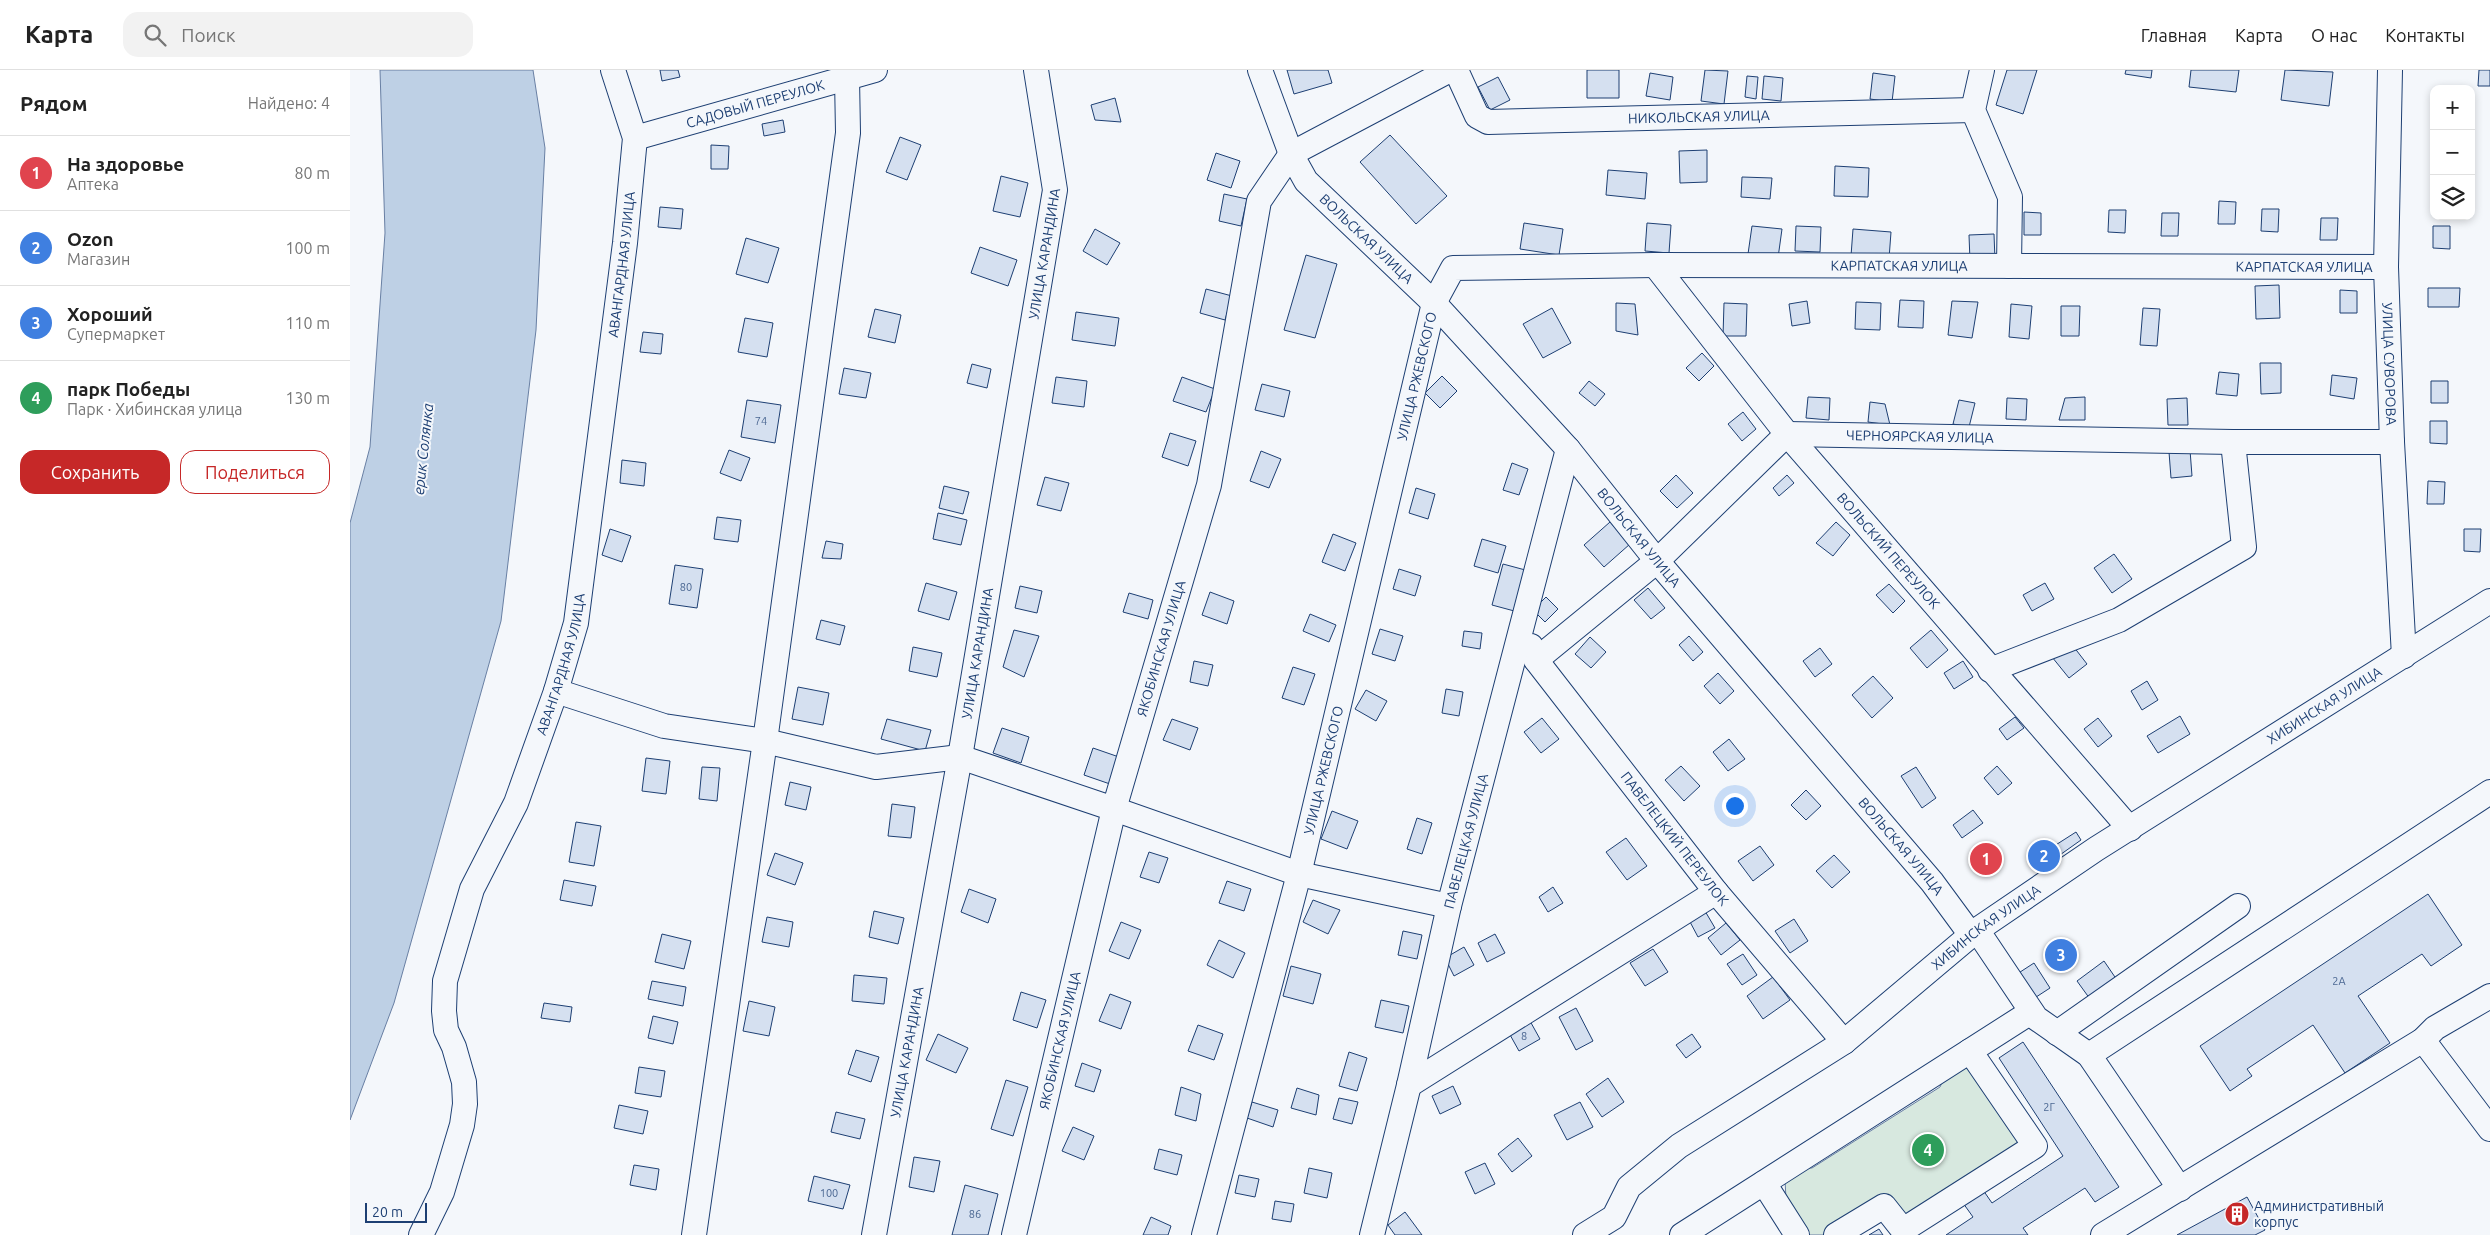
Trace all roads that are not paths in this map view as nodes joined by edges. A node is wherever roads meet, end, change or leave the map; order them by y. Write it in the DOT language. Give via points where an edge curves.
graph roads {
  1 [pos="613,70"];
  2 [pos="875,70"];
  3 [pos="1036,70"];
  4 [pos="1260,70"];
  5 [pos="1450,70"];
  6 [pos="1456,70"];
  7 [pos="1982,70"];
  8 [pos="2390,70"];
  9 [pos="845,74"];
  10 [pos="1972,110"];
  11 [pos="635,138"];
  12 [pos="1291,154"];
  13 [pos="1655,265"];
  14 [pos="2009,266"];
  15 [pos="2386,267"];
  16 [pos="1434,303"];
  17 [pos="1786,434"];
  18 [pos="2233,442"];
  19 [pos="2392,442"];
  20 [pos="1568,449"];
  21 [pos="1657,561"];
  22 [pos="2490,601"];
  23 [pos="1522,624"];
  24 [pos="2404,656"];
  25 [pos="1536,660"];
  26 [pos="1990,670"];
  27 [pos="556,691"];
  28 [pos="765,741"];
  29 [pos="960,757"];
  30 [pos="2490,792"];
  31 [pos="1114,808"];
  32 [pos="2130,829"];
  33 [pos="1299,874"];
  34 [pos="1716,892"];
  35 [pos="1449,906"];
  36 [pos="2238,906"];
  37 [pos="1974,933"];
  38 [pos="2490,996"];
  39 [pos="2032,1012"];
  40 [pos="2057,1033"];
  41 [pos="2423,1040"];
  42 [pos="1844,1042"];
  43 [pos="1970,1051"];
  44 [pos="2089,1055"];
  45 [pos="1409,1085"];
  46 [pos="2490,1129"];
  47 [pos="1764,1183"];
  48 [pos="2180,1189"];
  49 [pos="2137,1225"];
  50 [pos="1613,1226"];
  51 [pos="421,1235"];
  52 [pos="694,1235"];
  53 [pos="874,1235"];
  54 [pos="1014,1235"];
  55 [pos="1204,1235"];
  56 [pos="1372,1235"];
  57 [pos="1585,1235"];
  58 [pos="1682,1235"];
  59 [pos="1797,1235"];
  60 [pos="1836,1235"];
  61 [pos="2103,1235"];
  1 -- 11 [label="street, АВАНГАРДНАЯ УЛИЦА"];
  2 -- 9 [label="street, САДОВЫЙ ПЕРЕУЛОК"];
  3 -- 29 [label="street, УЛИЦА КАРАНДИНА" via="1055,190"];
  4 -- 12 [label="street"];
  5 -- 12 [label="street"];
  6 -- 10 [label="street, НИКОЛЬСКАЯ УЛИЦА" via="1477,116 1488,122"];
  7 -- 10 [label="street"];
  8 -- 15 [label="street, УЛИЦА СУВОРОВА"];
  9 -- 11 [label="street, САДОВЫЙ ПЕРЕУЛОК"];
  9 -- 28 [label="street" via="848,133"];
  10 -- 14 [label="street" via="2010,198"];
  11 -- 27 [label="street, АВАНГАРДНАЯ УЛИЦА" via="625,243 576,623"];
  12 -- 16 [label="street, ВОЛЬСКАЯ УЛИЦА" via="1306,181"];
  12 -- 31 [label="street, ЯКОБИНСКАЯ УЛИЦА" via="1259,201 1209,485"];
  13 -- 14 [label="street, КАРПАТСКАЯ УЛИЦА"];
  13 -- 16 [label="street, КАРПАТСКАЯ УЛИЦА" via="1452,268"];
  13 -- 17 [label="street, ВОЛЬСКИЙ ПЕРЕУЛОК"];
  14 -- 15 [label="street, КАРПАТСКАЯ УЛИЦА"];
  15 -- 19 [label="street, УЛИЦА СУВОРОВА"];
  16 -- 20 [label="street, ВОЛЬСКАЯ УЛИЦА"];
  16 -- 33 [label="street, УЛИЦА РЖЕВСКОГО"];
  17 -- 18 [label="street, ЧЕРНОЯРСКАЯ УЛИЦА"];
  17 -- 21 [label="street"];
  17 -- 26 [label="street, ВОЛЬСКИЙ ПЕРЕУЛОК"];
  18 -- 19 [label="street, ЧЕРНОЯРСКАЯ УЛИЦА"];
  18 -- 26 [label="street" via="2244,547 2119,620"];
  19 -- 24 [label="street, УЛИЦА СУВОРОВА"];
  20 -- 21 [label="street, ВОЛЬСКАЯ УЛИЦА"];
  20 -- 23 [label="street, ПАВЕЛЕЦКАЯ УЛИЦА"];
  21 -- 25 [label="street"];
  21 -- 37 [label="street, ВОЛЬСКАЯ УЛИЦА"];
  22 -- 24 [label="street, ХИБИНСКАЯ УЛИЦА"];
  23 -- 25 [label="street, ПАВЕЛЕЦКИЙ ПЕРЕУЛОК"];
  23 -- 35 [label="street, ПАВЕЛЕЦКАЯ УЛИЦА"];
  24 -- 32 [label="street, ХИБИНСКАЯ УЛИЦА"];
  25 -- 34 [label="street, ПАВЕЛЕЦКИЙ ПЕРЕУЛОК"];
  26 -- 32 [label="street, ВОЛЬСКИЙ ПЕРЕУЛОК"];
  27 -- 28 [label="street" via="664,726"];
  27 -- 51 [label="street, АВАНГАРДНАЯ УЛИЦА" via="516,803 472,889 445,981 446,1030 464,1082 465,1104 442,1192"];
  28 -- 29 [label="street" via="876,767"];
  28 -- 52 [label="street"];
  29 -- 31 [label="street"];
  29 -- 53 [label="street, УЛИЦА КАРАНДИНА"];
  30 -- 44 [label="street"];
  31 -- 33 [label="street"];
  31 -- 54 [label="street, ЯКОБИНСКАЯ УЛИЦА"];
  32 -- 37 [label="street, ХИБИНСКАЯ УЛИЦА"];
  33 -- 35 [label="street"];
  33 -- 55 [label="street, УЛИЦА РЖЕВСКОГО"];
  34 -- 42 [label="street, ПАВЕЛЕЦКИЙ ПЕРЕУЛОК"];
  34 -- 45 [label="street"];
  35 -- 45 [label="street, ПАВЕЛЕЦКАЯ УЛИЦА"];
  36 -- 40 [label="street"];
  37 -- 39 [label="street, ВОЛЬСКАЯ УЛИЦА"];
  37 -- 42 [label="street, ХИБИНСКАЯ УЛИЦА"];
  38 -- 41 [label="street" via="2435,1028"];
  39 -- 40 [label="street, ВОЛЬСКАЯ УЛИЦА"];
  39 -- 43 [label="street"];
  40 -- 44 [label="street, ВОЛЬСКАЯ УЛИЦА"];
  41 -- 46 [label="street"];
  41 -- 48 [label="street"];
  42 -- 50 [label="street, ХИБИНСКАЯ УЛИЦА" via="1679,1146 1630,1187"];
  43 -- 47 [label="street"];
  43 -- 60 [label="street" via="2035,1146 1903,1230 1884,1206"];
  44 -- 48 [label="street"];
  45 -- 56 [label="street, ПАВЕЛЕЦКАЯ УЛИЦА"];
  47 -- 58 [label="street"];
  47 -- 59 [label="street"];
  48 -- 49 [label="street"];
  49 -- 61 [label="street"];
  50 -- 57 [label="street, ХИБИНСКАЯ УЛИЦА"];
}
